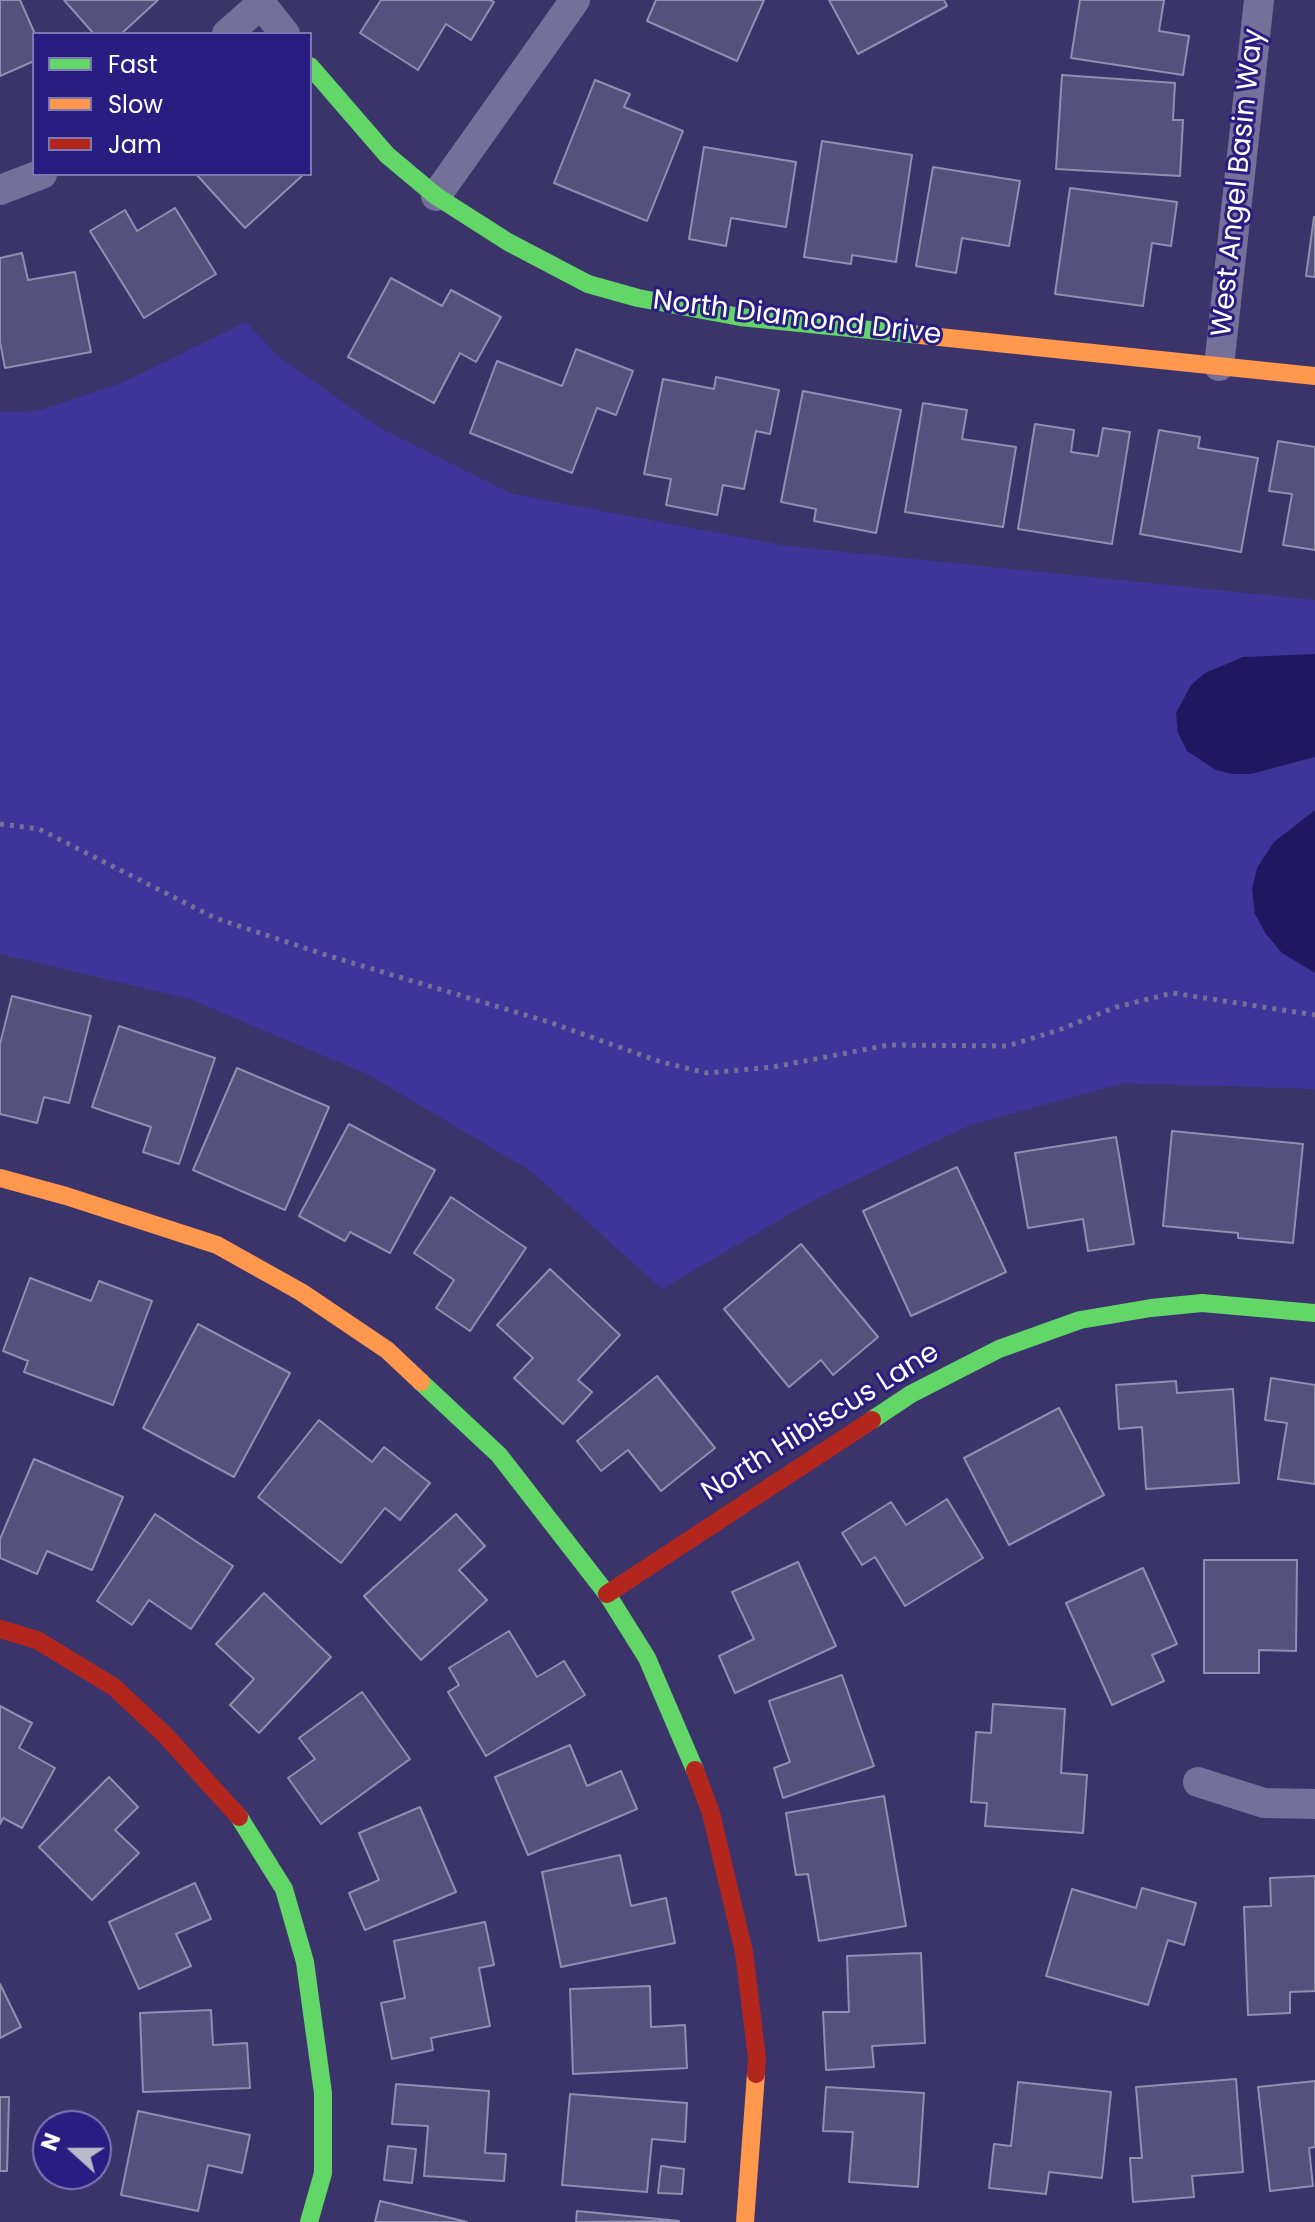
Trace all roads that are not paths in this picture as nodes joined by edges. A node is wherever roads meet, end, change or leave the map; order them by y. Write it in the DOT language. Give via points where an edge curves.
graph roads {
  1 [pos="575,0"];
  2 [pos="1259,0"];
  3 [pos="259,2"];
  4 [pos="229,32"];
  5 [pos="283,32"];
  6 [pos="312,68"];
  7 [pos="37,176"];
  8 [pos="0,190"];
  9 [pos="436,196"];
  10 [pos="1219,366"];
  11 [pos="1315,376"];
  12 [pos="0,1178"];
  13 [pos="1315,1313"];
  14 [pos="607,1594"];
  15 [pos="0,1629"];
  16 [pos="1198,1782"];
  17 [pos="1315,1804"];
  18 [pos="309,2222"];
  19 [pos="745,2222"];
  1 -- 9 [label="street"];
  2 -- 10 [label="street, West Angel Basin Way"];
  3 -- 4 [label="street"];
  3 -- 5 [label="street"];
  6 -- 9 [label="street, North Diamond Drive" via="387,155"];
  7 -- 8 [label="street"];
  9 -- 10 [label="street, North Diamond Drive" via="588,284 638,298 740,317"];
  10 -- 11 [label="street, North Diamond Drive"];
  12 -- 14 [label="street" via="217,1245 301,1292 387,1350 499,1455"];
  13 -- 14 [label="street, North Hibiscus Lane" via="1202,1303 1151,1308 1080,1320 999,1349 911,1394"];
  14 -- 19 [label="street" via="647,1658 684,1740 711,1813 744,1952 757,2058"];
  15 -- 18 [label="street" via="37,1640 114,1687 244,1823 284,1889 305,1962 323,2093 323,2173"];
  16 -- 17 [label="street" via="1264,1803"];
}
